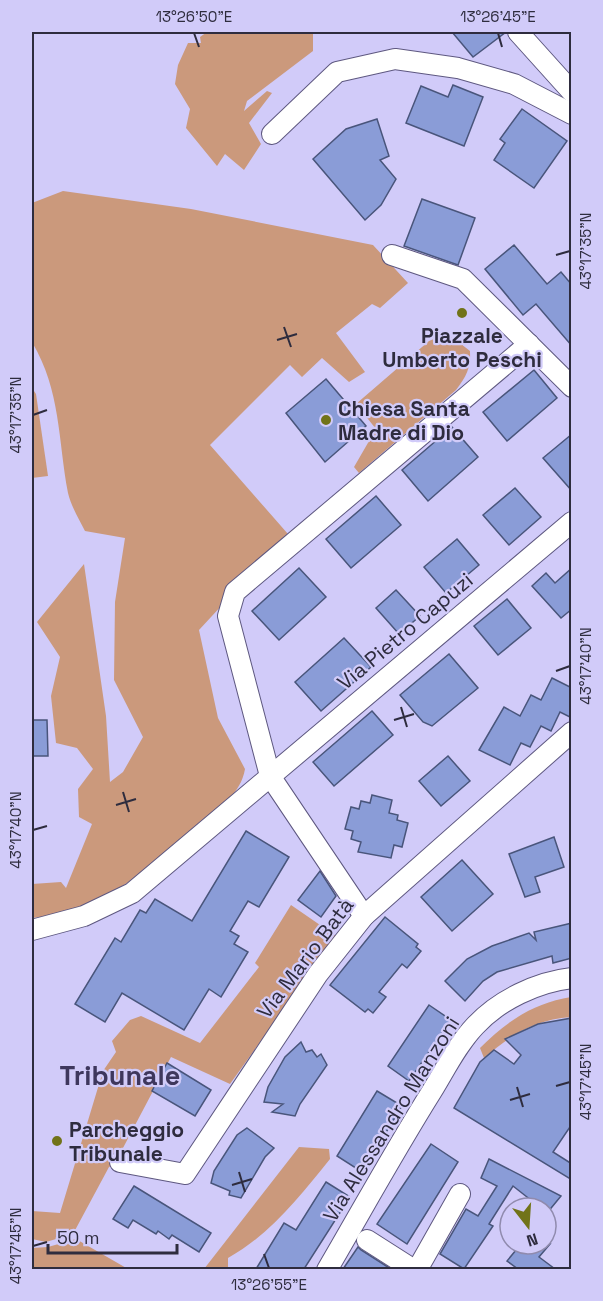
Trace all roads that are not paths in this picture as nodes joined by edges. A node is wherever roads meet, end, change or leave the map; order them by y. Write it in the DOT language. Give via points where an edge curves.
graph roads {
  1 [pos="518,32"];
  2 [pos="572,92"];
  3 [pos="572,114"];
  4 [pos="272,134"];
  5 [pos="392,255"];
  6 [pos="529,344"];
  7 [pos="572,387"];
  8 [pos="572,522"];
  9 [pos="572,732"];
  10 [pos="270,776"];
  11 [pos="364,916"];
  12 [pos="32,930"];
  13 [pos="572,978"];
  14 [pos="120,1162"];
  15 [pos="460,1194"];
  16 [pos="367,1240"];
  17 [pos="327,1269"];
  18 [pos="415,1269"];
  1 -- 2 [label="street"];
  3 -- 4 [label="street" via="514,84 458,68 395,59 337,72"];
  5 -- 6 [label="street" via="463,279"];
  6 -- 7 [label="street"];
  6 -- 10 [label="street" via="235,592 228,616"];
  8 -- 10 [label="street, Via Pietro Capuzi"];
  9 -- 11 [label="street, Via Mario Batà"];
  10 -- 11 [label="street"];
  10 -- 12 [label="street, Via Pietro Capuzi" via="132,893 84,916"];
  11 -- 14 [label="street, Via Mario Batà" via="318,974 184,1174"];
  13 -- 17 [label="street, Via Alessandro Manzoni" via="553,980 525,991 475,1026 416,1116"];
  15 -- 18 [label="street"];
  16 -- 18 [label="street"];
}
